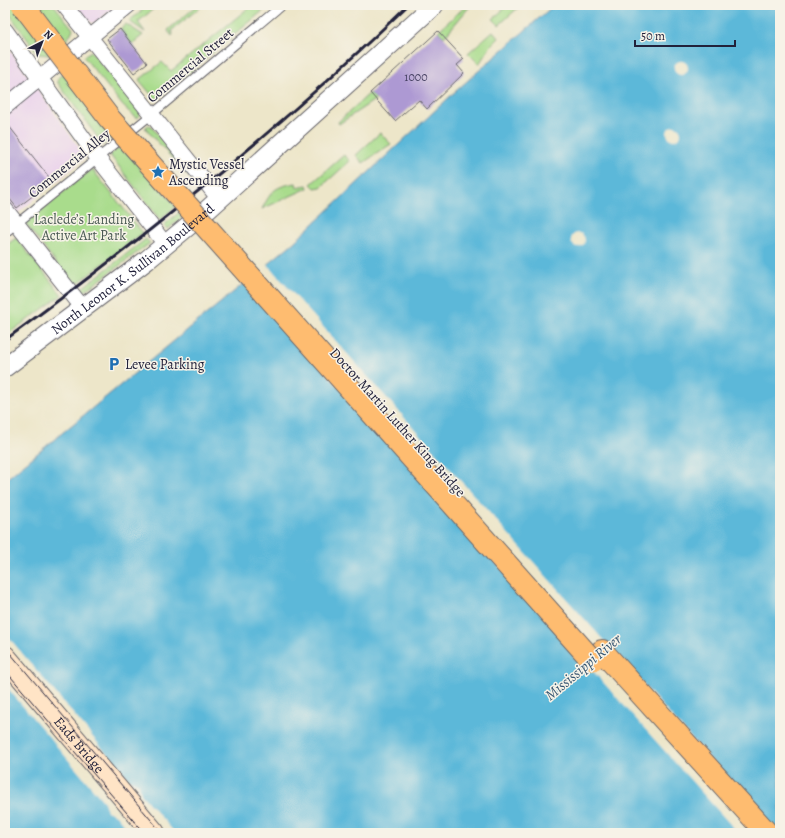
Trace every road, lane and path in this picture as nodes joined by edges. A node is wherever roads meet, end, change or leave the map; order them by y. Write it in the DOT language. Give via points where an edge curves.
graph roads {
  1 [pos="23,5"];
  2 [pos="37,5"];
  3 [pos="64,5"];
  4 [pos="129,5"];
  5 [pos="282,5"];
  6 [pos="434,5"];
  7 [pos="5,30"];
  8 [pos="90,38"];
  9 [pos="40,78"];
  10 [pos="5,107"];
  11 [pos="151,114"];
  12 [pos="97,157"];
  13 [pos="220,200"];
  14 [pos="5,209"];
  15 [pos="10,228"];
  16 [pos="166,245"];
  17 [pos="83,308"];
  18 [pos="5,367"];
  19 [pos="5,657"];
  20 [pos="154,833"];
  21 [pos="749,833"];
  22 [pos="767,833"];
  1 -- 21 [label="main road, Doctor Martin Luther King Bridge, bridge" via="109,118"];
  2 -- 22 [label="main road, Doctor Martin Luther King Bridge" via="110,100"];
  3 -- 8 [label="street"];
  4 -- 8 [label="street"];
  5 -- 11 [label="lane, Commercial Street"];
  6 -- 13 [label="street, North Leonor K. Sullivan Boulevard"];
  7 -- 9 [label="street"];
  8 -- 9 [label="street"];
  8 -- 11 [label="street"];
  9 -- 10 [label="street"];
  9 -- 12 [label="street"];
  11 -- 12 [label="lane, Commercial Alley"];
  11 -- 13 [label="street"];
  12 -- 15 [label="lane, Commercial Alley"];
  12 -- 16 [label="street"];
  13 -- 16 [label="street, North Leonor K. Sullivan Boulevard"];
  14 -- 15 [label="street"];
  15 -- 17 [label="street"];
  16 -- 17 [label="street, North Leonor K. Sullivan Boulevard"];
  17 -- 18 [label="street, North Leonor K. Sullivan Boulevard"];
  19 -- 20 [label="main road, Eads Bridge"];
}
